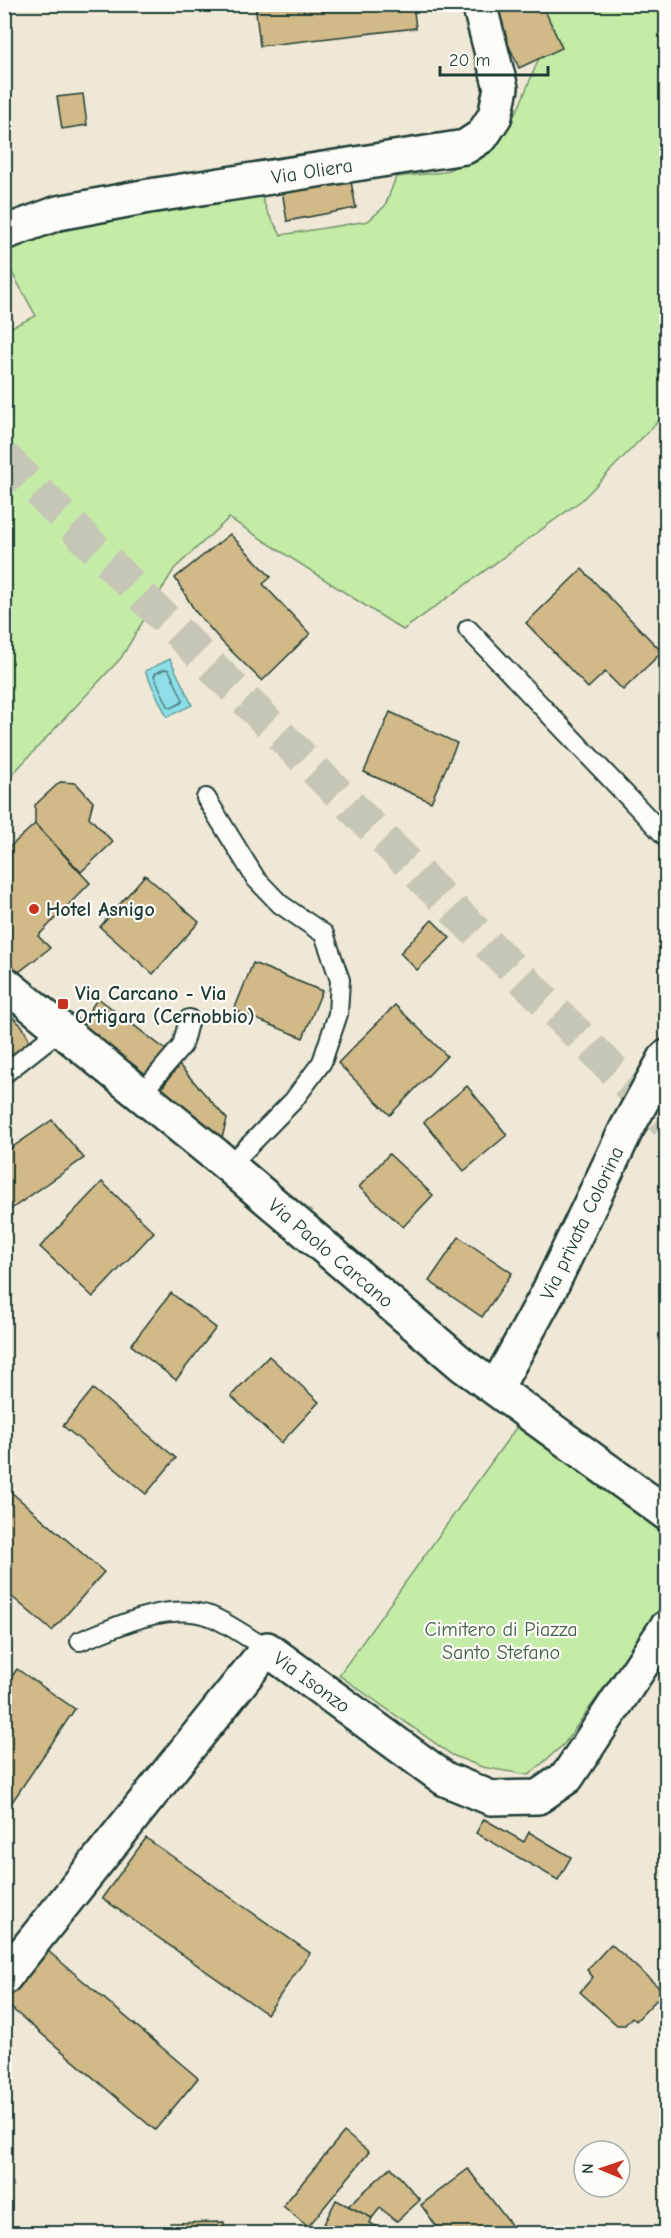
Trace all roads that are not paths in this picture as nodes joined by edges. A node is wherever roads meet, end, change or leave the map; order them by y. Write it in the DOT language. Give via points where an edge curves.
graph roads {
  1 [pos="479,4"];
  2 [pos="4,233"];
  3 [pos="468,629"];
  4 [pos="206,798"];
  5 [pos="666,837"];
  6 [pos="4,983"];
  7 [pos="189,1019"];
  8 [pos="61,1029"];
  9 [pos="666,1057"];
  10 [pos="4,1074"];
  11 [pos="141,1094"];
  12 [pos="229,1166"];
  13 [pos="495,1388"];
  14 [pos="666,1513"];
  15 [pos="666,1628"];
  16 [pos="80,1641"];
  17 [pos="267,1649"];
  18 [pos="4,1978"];
  1 -- 2 [label="street, Via Oliera" via="501,88 495,116 482,136 465,147 132,199 58,213"];
  3 -- 5 [label="lane"];
  4 -- 12 [label="lane" via="256,879 280,904 324,934 340,980 338,1014 322,1062 293,1101"];
  6 -- 8 [label="street, Via Paolo Carcano"];
  7 -- 11 [label="lane" via="182,1046"];
  8 -- 10 [label="lane"];
  8 -- 11 [label="street, Via Paolo Carcano"];
  9 -- 13 [label="street, Via privata Colorina" via="626,1130 547,1295"];
  11 -- 12 [label="street, Via Paolo Carcano"];
  12 -- 13 [label="street, Via Paolo Carcano"];
  13 -- 14 [label="street, Via Paolo Carcano"];
  15 -- 17 [label="street, Via Isonzo" via="567,1777 538,1797 491,1798 445,1779"];
  16 -- 17 [label="lane" via="170,1611 211,1616"];
  17 -- 18 [label="street, Via Isonzo"];
}
